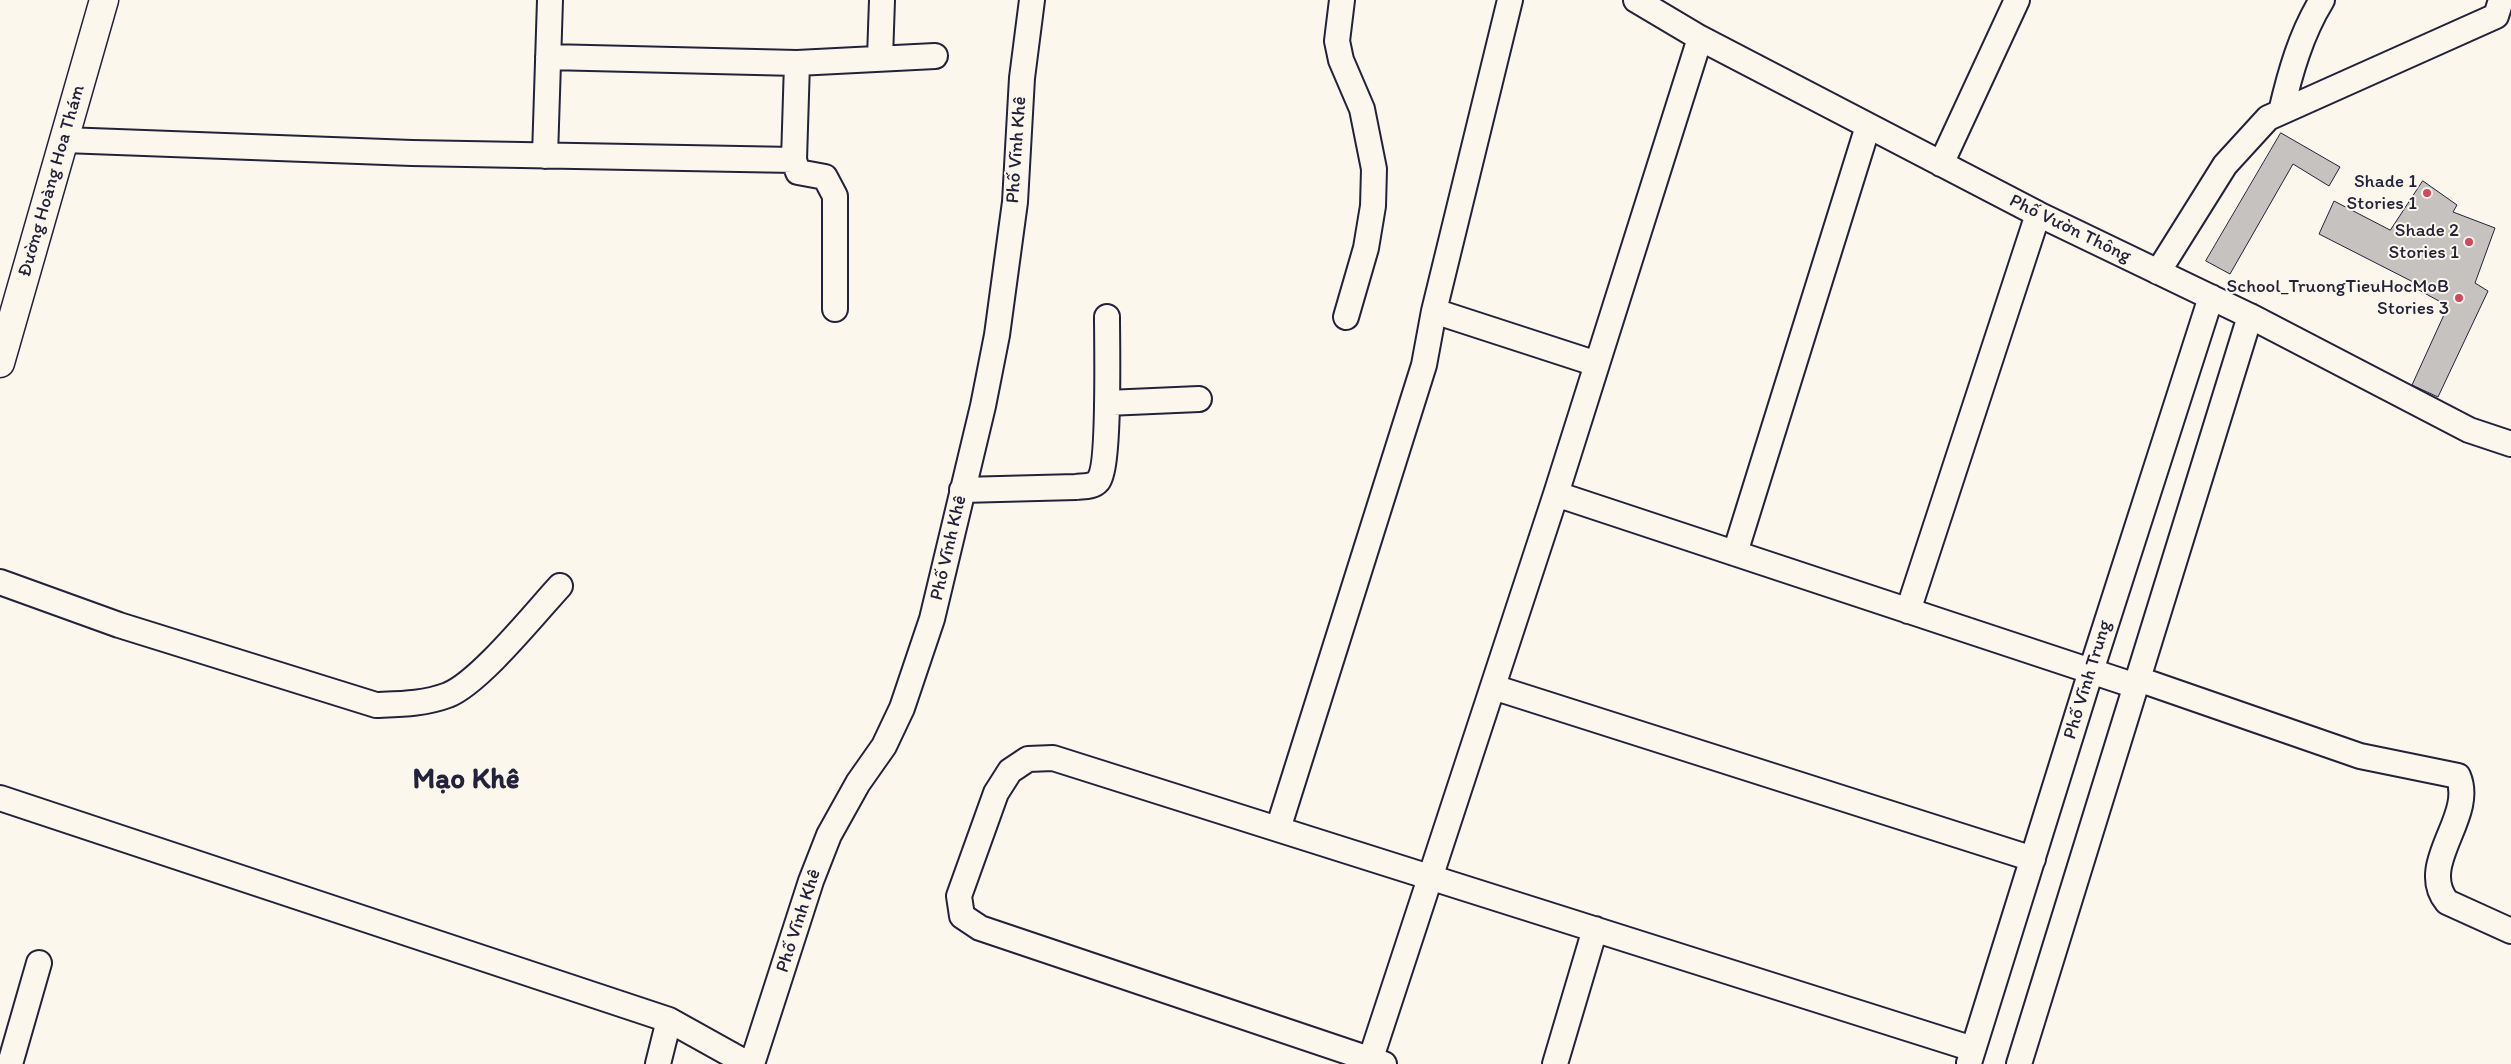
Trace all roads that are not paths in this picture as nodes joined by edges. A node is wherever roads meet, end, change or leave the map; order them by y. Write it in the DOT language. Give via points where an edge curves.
graph roads {
  1 [pos="104,0"];
  2 [pos="550,0"];
  3 [pos="882,0"];
  4 [pos="1032,0"];
  5 [pos="1342,0"];
  6 [pos="1510,0"];
  7 [pos="1636,0"];
  8 [pos="2017,0"];
  9 [pos="2322,0"];
  10 [pos="2503,9"];
  11 [pos="1700,38"];
  12 [pos="935,56"];
  13 [pos="548,57"];
  14 [pos="880,58"];
  15 [pos="797,63"];
  16 [pos="2281,112"];
  17 [pos="1868,126"];
  18 [pos="64,140"];
  19 [pos="545,156"];
  20 [pos="794,160"];
  21 [pos="1941,164"];
  22 [pos="2038,214"];
  23 [pos="2158,272"];
  24 [pos="2211,297"];
  25 [pos="836,309"];
  26 [pos="1434,311"];
  27 [pos="2250,316"];
  28 [pos="1107,317"];
  29 [pos="1346,317"];
  30 [pos="0,363"];
  31 [pos="1597,364"];
  32 [pos="1199,399"];
  33 [pos="1107,403"];
  34 [pos="2511,444"];
  35 [pos="962,490"];
  36 [pos="1556,494"];
  37 [pos="1734,553"];
  38 [pos="0,582"];
  39 [pos="560,586"];
  40 [pos="1908,611"];
  41 [pos="2091,671"];
  42 [pos="2137,683"];
  43 [pos="1492,687"];
  44 [pos="0,798"];
  45 [pos="1278,829"];
  46 [pos="2033,859"];
  47 [pos="1430,877"];
  48 [pos="1595,930"];
  49 [pos="2511,931"];
  50 [pos="39,963"];
  51 [pos="669,1020"];
  52 [pos="1971,1056"];
  53 [pos="1375,1062"];
  54 [pos="10,1064"];
  55 [pos="658,1064"];
  56 [pos="748,1064"];
  57 [pos="752,1064"];
  58 [pos="1555,1064"];
  59 [pos="2019,1064"];
  1 -- 18 [label="main road, Đường Hoàng Hoa Thám"];
  2 -- 13 [label="street"];
  3 -- 14 [label="street"];
  4 -- 35 [label="street, Phố Vĩnh Khê" via="1022,78 1015,202 997,335"];
  5 -- 29 [label="street" via="1337,41 1341,60 1362,109 1374,169 1373,206 1366,248"];
  6 -- 26 [label="street"];
  7 -- 11 [label="street, Phố Vườn Thông"];
  8 -- 21 [label="street"];
  9 -- 16 [label="street" via="2311,18 2290,72"];
  10 -- 16 [label="street"];
  11 -- 17 [label="street, Phố Vườn Thông"];
  11 -- 31 [label="street"];
  12 -- 14 [label="street"];
  13 -- 15 [label="street"];
  13 -- 19 [label="street"];
  14 -- 15 [label="street"];
  15 -- 20 [label="street"];
  16 -- 23 [label="street" via="2268,118 2225,165"];
  17 -- 21 [label="street, Phố Vườn Thông"];
  17 -- 37 [label="street"];
  18 -- 19 [label="street"];
  18 -- 30 [label="main road, Đường Hoàng Hoa Thám"];
  19 -- 20 [label="street"];
  20 -- 25 [label="street" via="798,172 825,177 835,196"];
  21 -- 22 [label="street, Phố Vườn Thông"];
  22 -- 23 [label="street, Phố Vườn Thông"];
  22 -- 40 [label="street"];
  23 -- 24 [label="street, Phố Vườn Thông"];
  24 -- 27 [label="street, Phố Vườn Thông"];
  24 -- 41 [label="street, Phố Vĩnh Trung"];
  26 -- 31 [label="street"];
  26 -- 45 [label="street" via="1424,365"];
  27 -- 34 [label="street, Phố Vườn Thông" via="2469,430"];
  27 -- 42 [label="street"];
  28 -- 33 [label="street"];
  31 -- 36 [label="street"];
  32 -- 33 [label="street"];
  33 -- 35 [label="street" via="1102,473 1098,482 1076,487"];
  35 -- 57 [label="street, Phố Vĩnh Khê" via="932,619 902,708 884,746 858,783 829,835"];
  36 -- 37 [label="street"];
  36 -- 43 [label="street"];
  37 -- 40 [label="street"];
  38 -- 39 [label="street" via="119,626 376,704 414,704 449,694 477,675"];
  40 -- 41 [label="street"];
  41 -- 42 [label="street"];
  41 -- 46 [label="street, Phố Vĩnh Trung"];
  42 -- 49 [label="street" via="2360,756 2458,776 2462,793 2437,875 2440,894 2447,902"];
  42 -- 59 [label="street"];
  43 -- 46 [label="street"];
  43 -- 47 [label="street"];
  44 -- 51 [label="street"];
  45 -- 47 [label="street"];
  45 -- 53 [label="street" via="1053,758 1028,760 1010,771 996,793 959,896 962,916 980,928"];
  46 -- 52 [label="street, Phố Vĩnh Trung"];
  47 -- 48 [label="street"];
  47 -- 53 [label="street"];
  48 -- 52 [label="street"];
  48 -- 58 [label="street"];
  50 -- 54 [label="street"];
  51 -- 55 [label="street"];
  51 -- 56 [label="street"];
}
